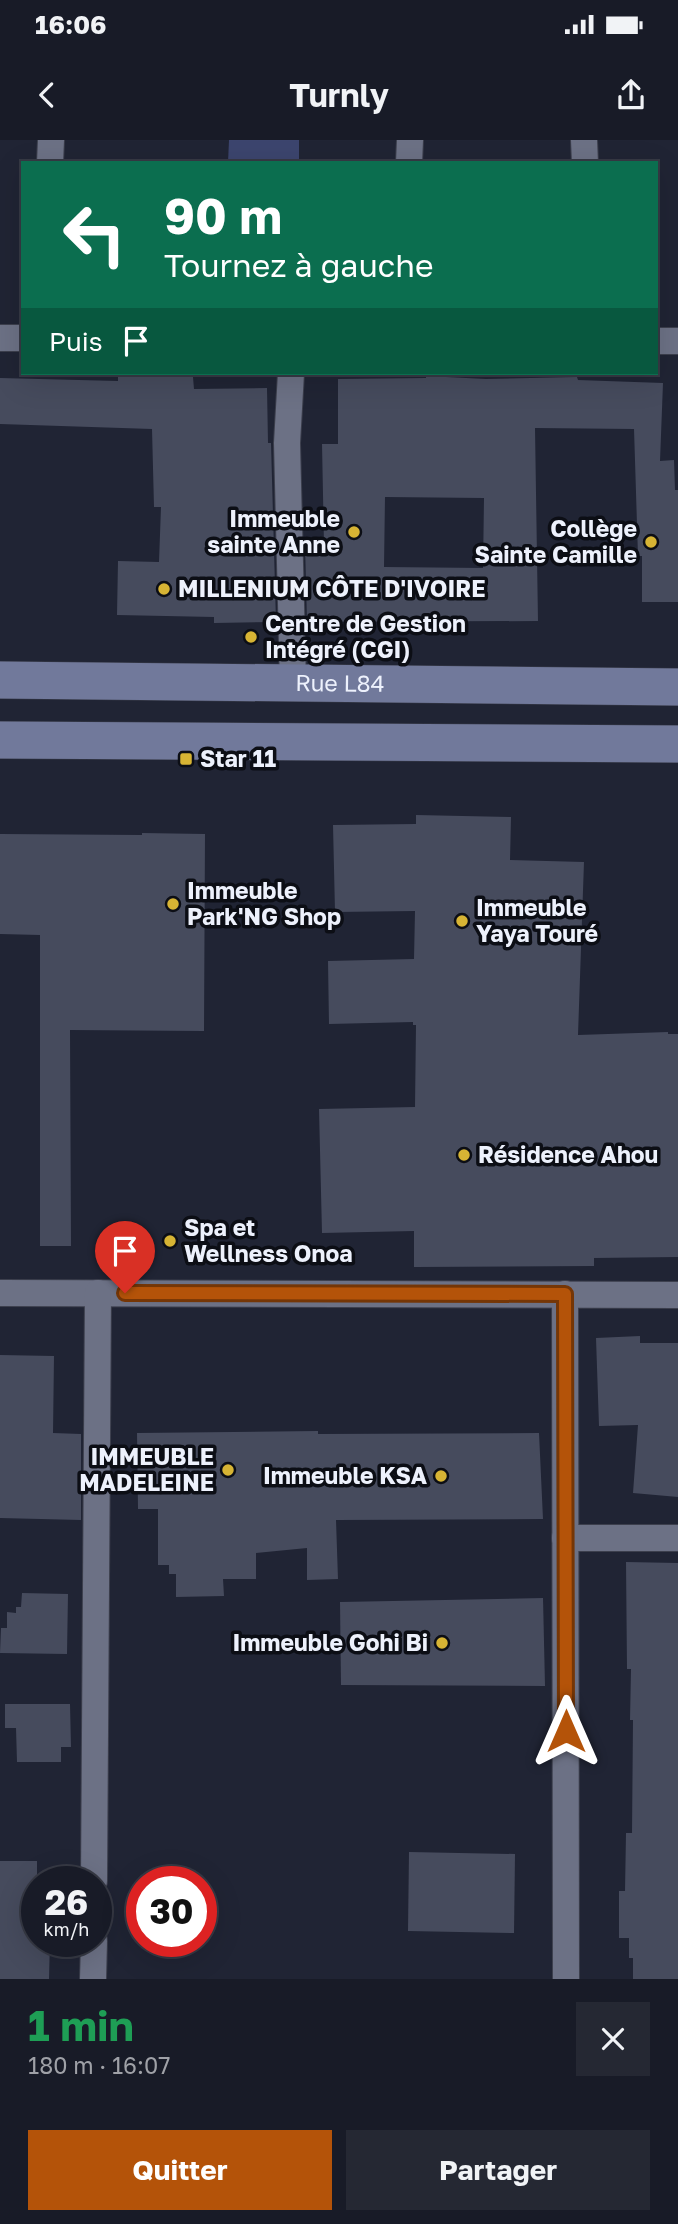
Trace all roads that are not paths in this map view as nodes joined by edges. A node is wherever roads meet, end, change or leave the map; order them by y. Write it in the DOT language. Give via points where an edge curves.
graph roads {
  1 [pos="51,140"];
  2 [pos="410,140"];
  3 [pos="584,140"];
  4 [pos="50,161"];
  5 [pos="409,161"];
  6 [pos="585,161"];
  7 [pos="0,338"];
  8 [pos="21,338"];
  9 [pos="658,341"];
  10 [pos="678,341"];
  11 [pos="291,375"];
  12 [pos="0,680"];
  13 [pos="293,684"];
  14 [pos="678,687"];
  15 [pos="0,740"];
  16 [pos="678,744"];
  17 [pos="0,1293"];
  18 [pos="98,1293"];
  19 [pos="565,1294"];
  20 [pos="678,1295"];
  21 [pos="565,1538"];
  22 [pos="678,1538"];
  23 [pos="94,1866"];
  24 [pos="94,1957"];
  25 [pos="93,1979"];
  26 [pos="566,1979"];
  1 -- 4 [label="street"];
  2 -- 5 [label="street"];
  3 -- 6 [label="street"];
  7 -- 8 [label="street"];
  9 -- 10 [label="street"];
  11 -- 13 [label="street" via="287,443"];
  12 -- 13 [label="main road, Rue L84"];
  13 -- 14 [label="main road, Rue L84"];
  15 -- 16 [label="main road"];
  17 -- 18 [label="street"];
  18 -- 19 [label="street"];
  18 -- 23 [label="street"];
  19 -- 20 [label="street"];
  19 -- 21 [label="street"];
  21 -- 22 [label="street"];
  21 -- 26 [label="street"];
  24 -- 25 [label="street"];
}
